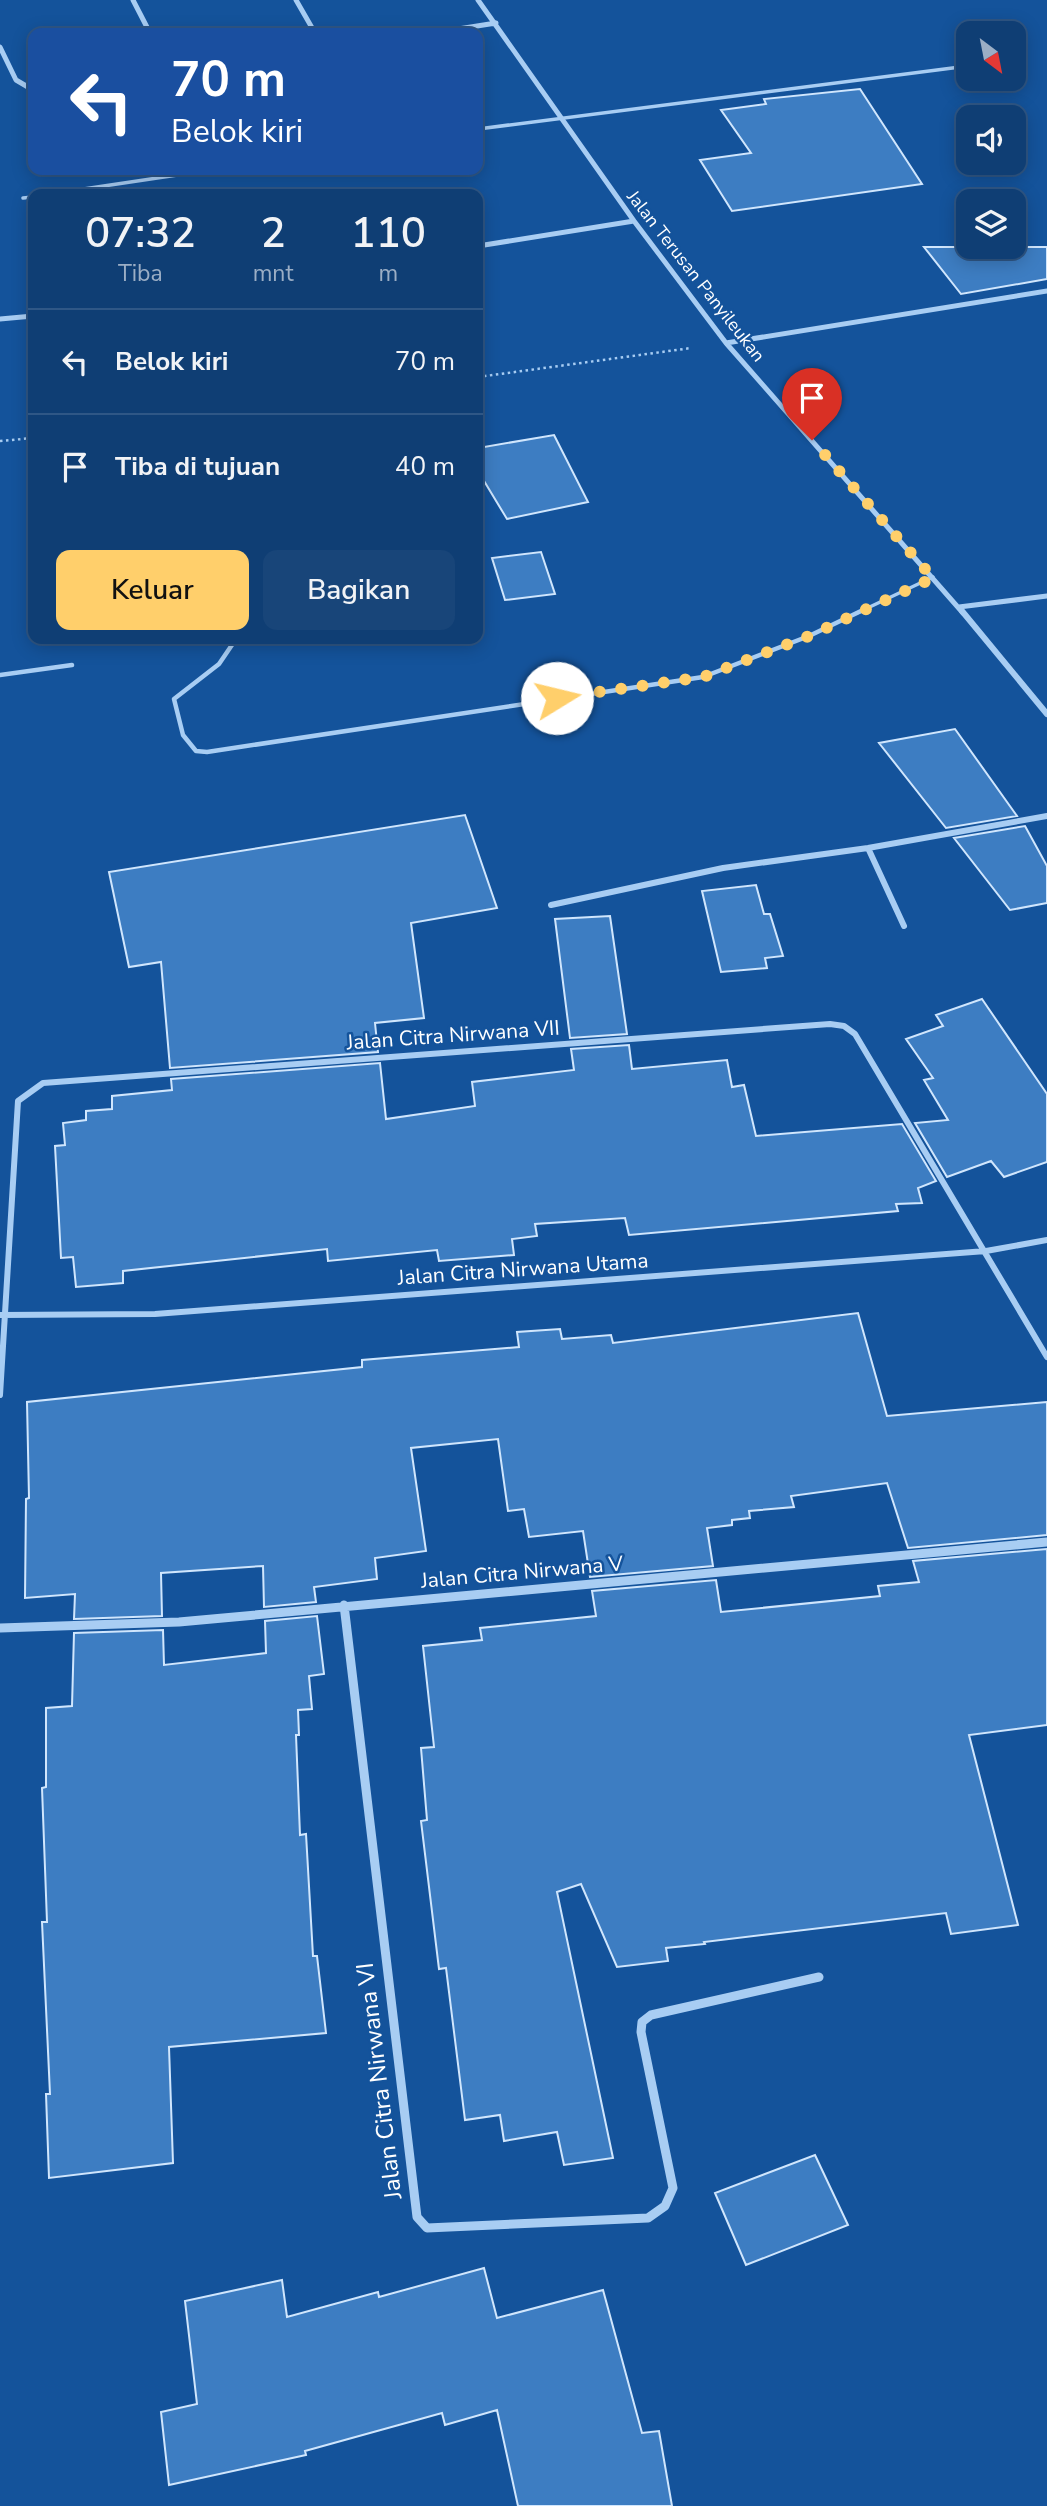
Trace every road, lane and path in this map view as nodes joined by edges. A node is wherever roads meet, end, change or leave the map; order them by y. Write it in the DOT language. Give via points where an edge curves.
graph roads {
  1 [pos="133,0"];
  2 [pos="296,0"];
  3 [pos="478,0"];
  4 [pos="496,23"];
  5 [pos="147,28"];
  6 [pos="312,28"];
  7 [pos="464,28"];
  8 [pos="0,47"];
  9 [pos="956,67"];
  10 [pos="28,89"];
  11 [pos="562,116"];
  12 [pos="483,128"];
  13 [pos="177,175"];
  14 [pos="84,189"];
  15 [pos="23,198"];
  16 [pos="28,198"];
  17 [pos="634,221"];
  18 [pos="483,245"];
  19 [pos="1047,291"];
  20 [pos="28,317"];
  21 [pos="0,319"];
  22 [pos="726,343"];
  23 [pos="483,376"];
  24 [pos="28,438"];
  25 [pos="0,441"];
  26 [pos="933,578"];
  27 [pos="1047,596"];
  28 [pos="959,607"];
  29 [pos="233,644"];
  30 [pos="72,665"];
  31 [pos="0,675"];
  32 [pos="1047,714"];
  33 [pos="1047,816"];
  34 [pos="868,848"];
  35 [pos="551,905"];
  36 [pos="904,926"];
  37 [pos="1047,1240"];
  38 [pos="986,1251"];
  39 [pos="2,1315"];
  40 [pos="1047,1357"];
  41 [pos="0,1395"];
  42 [pos="1047,1542"];
  43 [pos="344,1605"];
  44 [pos="0,1628"];
  45 [pos="819,1977"];
  1 -- 5 [label="street"];
  2 -- 6 [label="street"];
  3 -- 4 [label="street, Jalan Terusan Panyileukan"];
  4 -- 7 [label="street"];
  4 -- 11 [label="street, Jalan Terusan Panyileukan"];
  8 -- 10 [label="street" via="17,82"];
  9 -- 11 [label="lane"];
  11 -- 12 [label="lane"];
  11 -- 17 [label="street, Jalan Terusan Panyileukan"];
  13 -- 14 [label="lane"];
  15 -- 16 [label="lane"];
  17 -- 18 [label="street"];
  17 -- 22 [label="street, Jalan Terusan Panyileukan"];
  19 -- 22 [label="street"];
  20 -- 21 [label="street"];
  22 -- 23 [label="path"];
  22 -- 26 [label="street, Jalan Terusan Panyileukan"];
  24 -- 25 [label="path"];
  26 -- 28 [label="street, Jalan Terusan Panyileukan"];
  26 -- 29 [label="lane" via="809,636 703,677 211,751 193,750 187,745 174,699 219,664"];
  27 -- 28 [label="street"];
  28 -- 32 [label="street, Jalan Terusan Panyileukan"];
  30 -- 31 [label="lane"];
  33 -- 34 [label="street"];
  34 -- 35 [label="street" via="723,868"];
  34 -- 36 [label="street"];
  37 -- 38 [label="street, Jalan Citra Nirwana Utama"];
  38 -- 39 [label="street, Jalan Citra Nirwana Utama" via="155,1314"];
  38 -- 39 [label="street, Jalan Citra Nirwana VII" via="855,1034 830,1024 43,1083 18,1101"];
  38 -- 40 [label="street"];
  39 -- 41 [label="street"];
  42 -- 43 [label="street, Jalan Citra Nirwana V"];
  43 -- 44 [label="street, Jalan Citra Nirwana V" via="179,1622"];
  43 -- 45 [label="street, Jalan Citra Nirwana VI" via="416,2217 427,2228 648,2218 665,2206 673,2188 642,2022 651,2015"];
}
